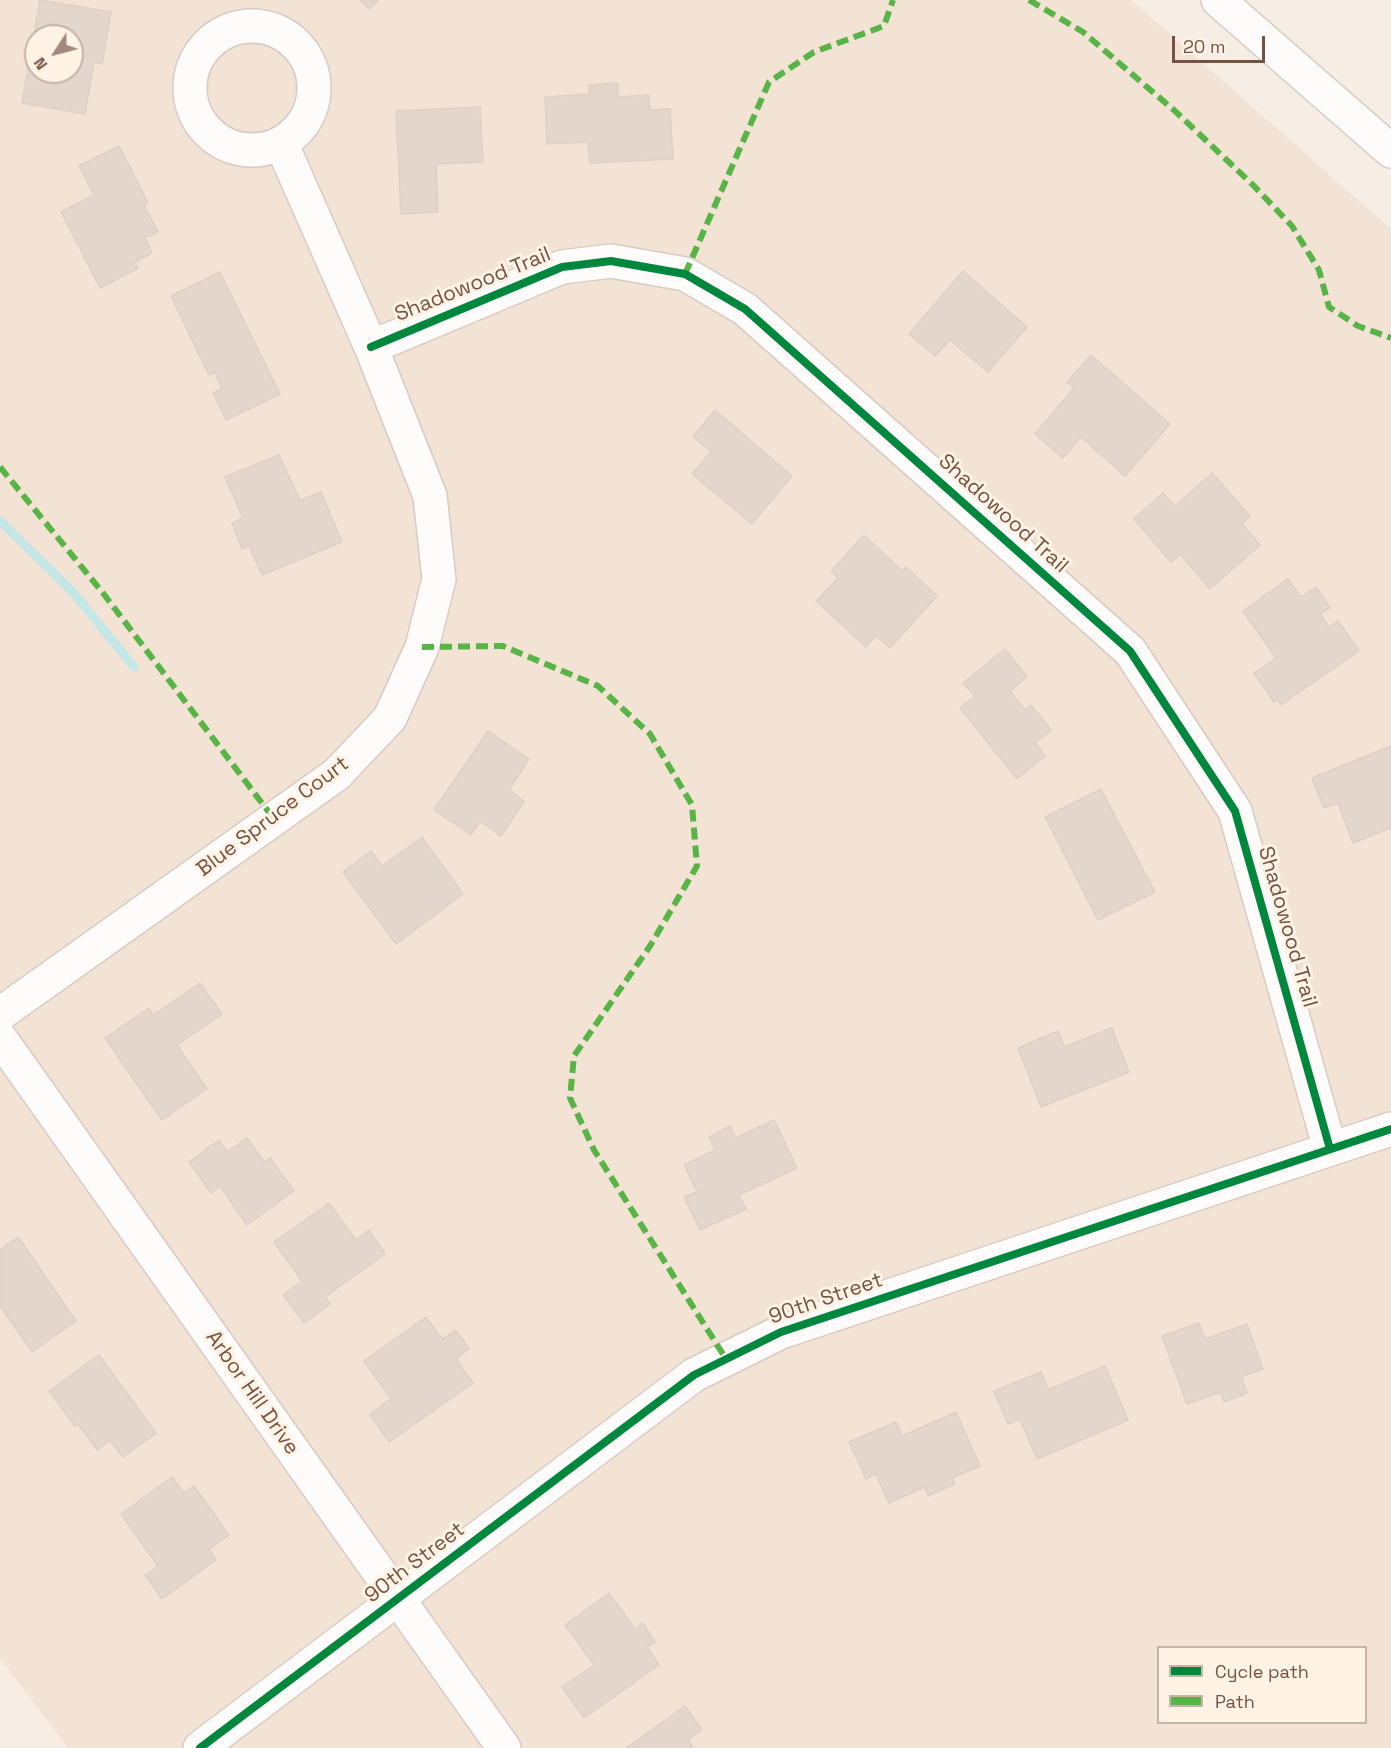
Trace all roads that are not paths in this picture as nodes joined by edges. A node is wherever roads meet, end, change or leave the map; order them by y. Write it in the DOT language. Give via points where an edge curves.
graph roads {
  1 [pos="1218,0"];
  2 [pos="281,144"];
  3 [pos="1391,151"];
  4 [pos="371,346"];
  5 [pos="0,1014"];
  6 [pos="0,1038"];
  7 [pos="1391,1129"];
  8 [pos="1330,1149"];
  9 [pos="398,1599"];
  10 [pos="200,1748"];
  11 [pos="504,1748"];
  1 -- 3 [label="street"];
  2 -- 4 [label="street, Blue Spruce Court"];
  4 -- 5 [label="street, Blue Spruce Court" via="430,496 439,579 422,647 390,718 337,774"];
  4 -- 8 [label="street, Shadowood Trail" via="562,267 611,261 685,274 745,309 1130,651 1235,811"];
  6 -- 9 [label="street, Arbor Hill Drive"];
  7 -- 8 [label="street, 90th Street"];
  8 -- 9 [label="street, 90th Street" via="781,1332 694,1375"];
  9 -- 10 [label="street, 90th Street"];
  9 -- 11 [label="street, Arbor Hill Drive"];
}
